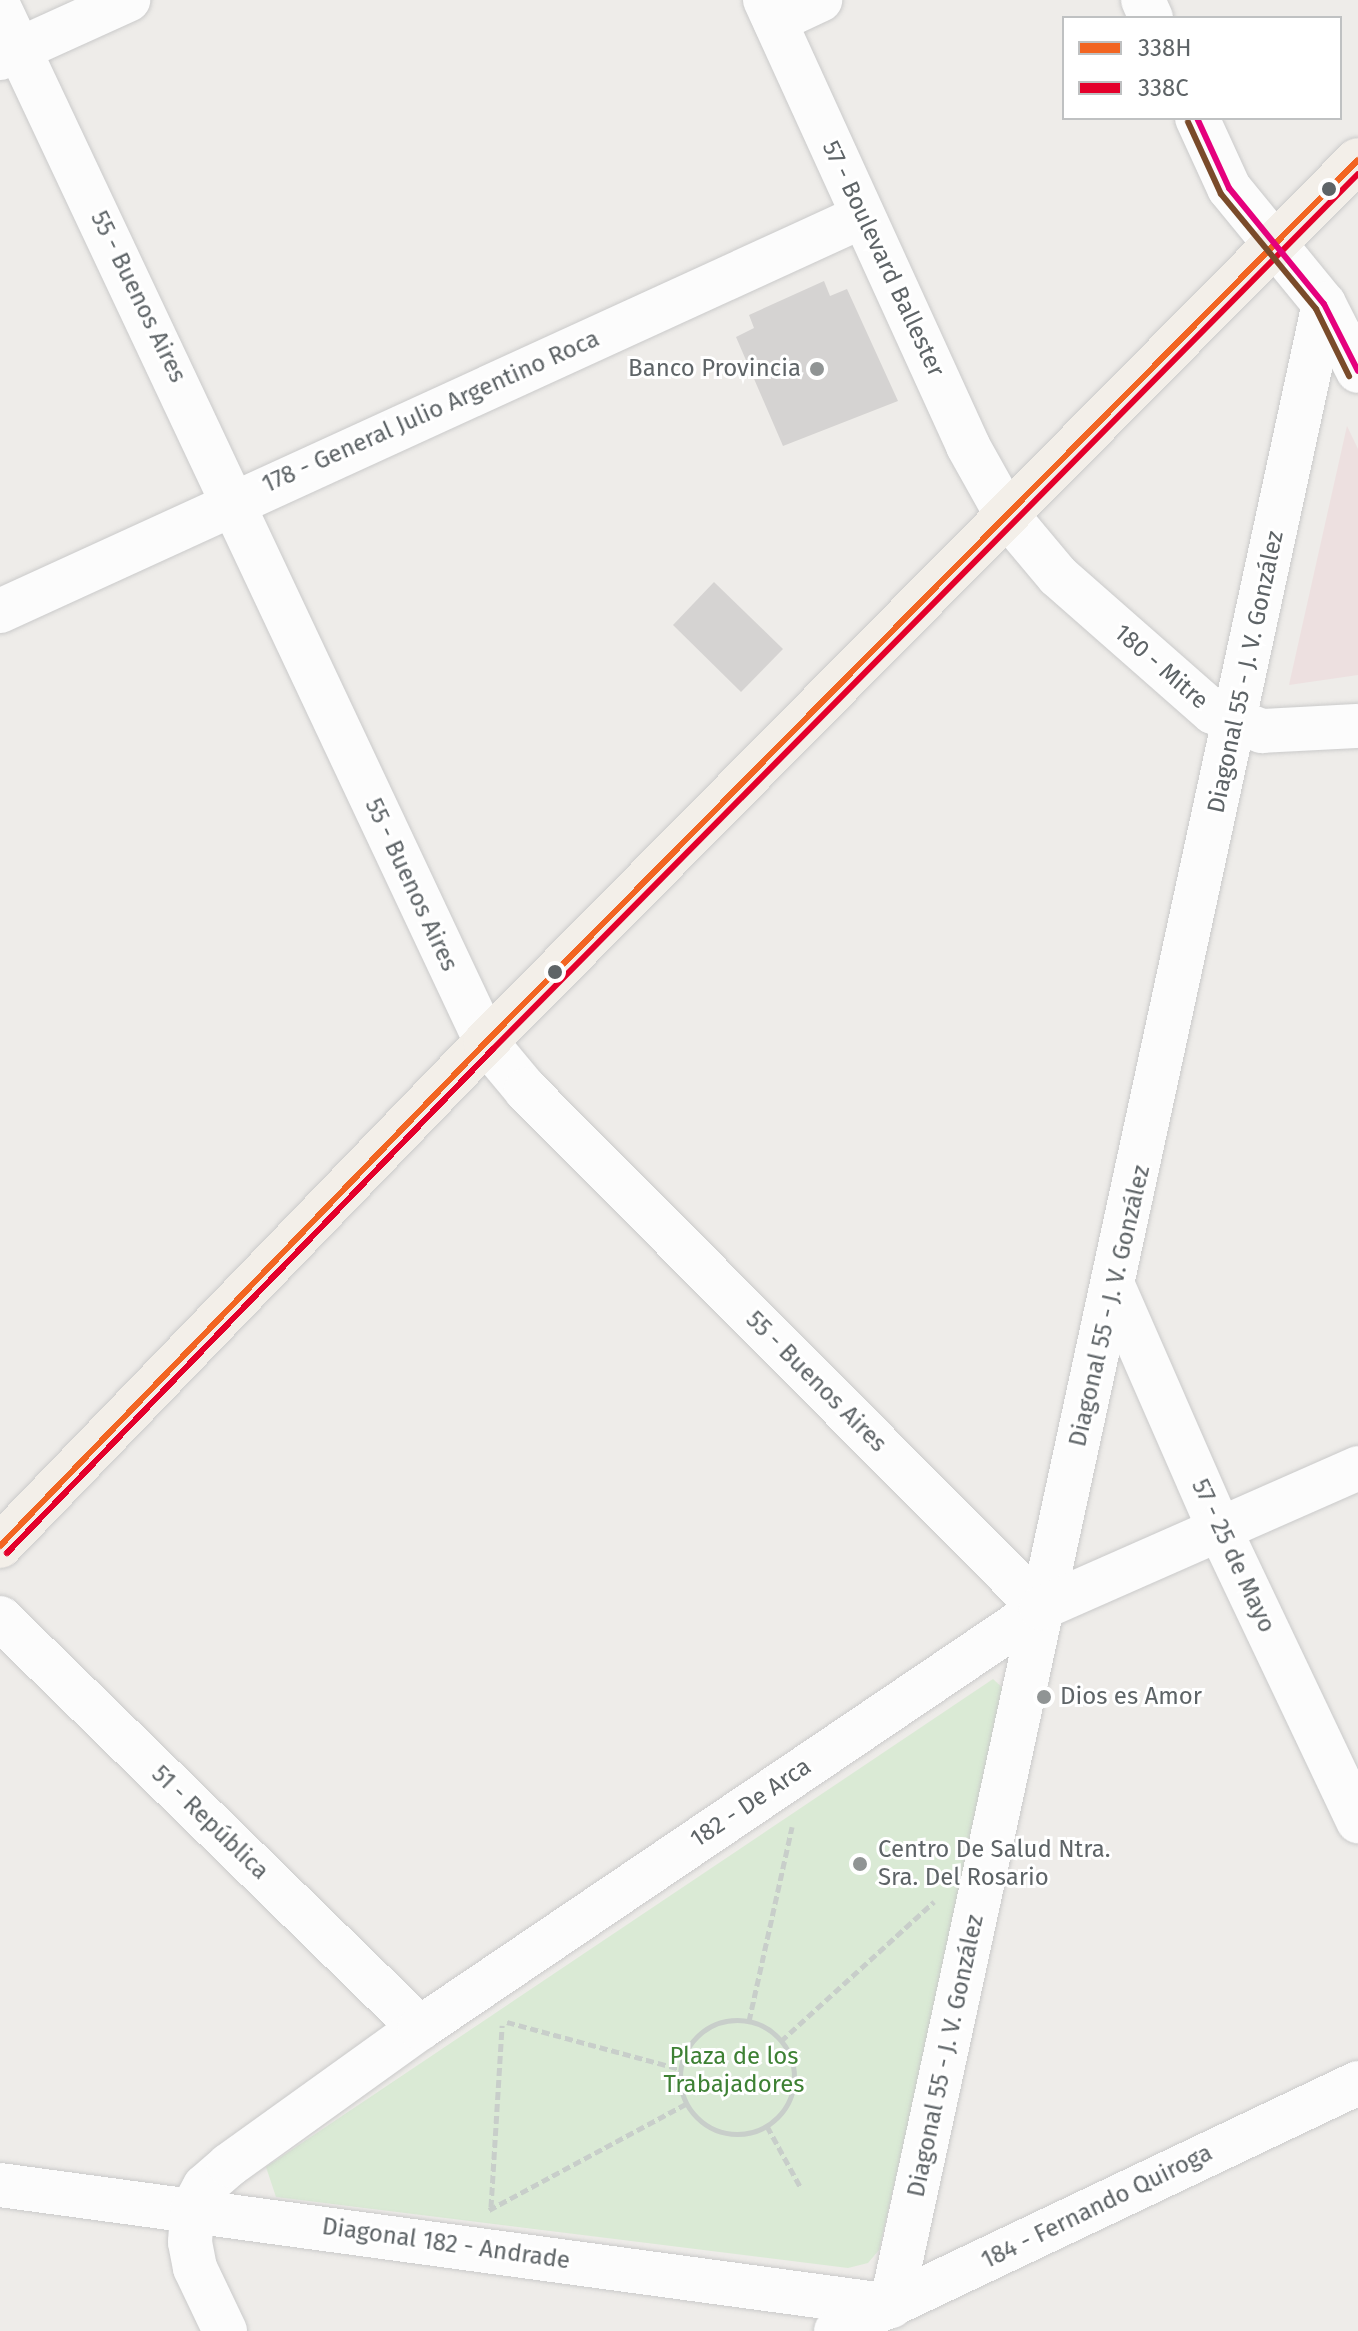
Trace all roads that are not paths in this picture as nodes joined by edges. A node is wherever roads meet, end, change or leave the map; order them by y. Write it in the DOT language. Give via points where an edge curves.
graph roads {
  1 [pos="128,0"];
  2 [pos="820,0"];
  3 [pos="0,9"];
  4 [pos="770,11"];
  5 [pos="10,54"];
  6 [pos="1198,120"];
  7 [pos="1358,160"];
  8 [pos="863,216"];
  9 [pos="1278,241"];
  10 [pos="1324,304"];
  11 [pos="1358,371"];
  12 [pos="235,501"];
  13 [pos="1006,514"];
  14 [pos="0,611"];
  15 [pos="1235,724"];
  16 [pos="1358,726"];
  17 [pos="486,1042"];
  18 [pos="1114,1288"];
  19 [pos="1358,1468"];
  20 [pos="1218,1526"];
  21 [pos="0,1546"];
  22 [pos="1041,1608"];
  23 [pos="0,1618"];
  24 [pos="1358,1821"];
  25 [pos="436,2018"];
  26 [pos="1358,2083"];
  27 [pos="0,2185"];
  28 [pos="192,2210"];
  29 [pos="897,2318"];
  30 [pos="225,2331"];
  31 [pos="836,2331"];
  1 -- 5 [label="street"];
  2 -- 4 [label="street"];
  3 -- 5 [label="street, 55 - Buenos Aires"];
  4 -- 8 [label="street, 57 - Boulevard Ballester"];
  5 -- 12 [label="street, 55 - Buenos Aires"];
  6 -- 9 [label="street" via="1229,188"];
  7 -- 9 [label="main road"];
  8 -- 12 [label="street, 178 - General Julio Argentino Roca"];
  8 -- 13 [label="street, 57 - Boulevard Ballester" via="968,446"];
  9 -- 10 [label="street"];
  9 -- 13 [label="main road"];
  10 -- 11 [label="street"];
  10 -- 15 [label="street, Diagonal 55 - J. V. González"];
  12 -- 14 [label="street, 178 - General Julio Argentino Roca"];
  12 -- 17 [label="street, 55 - Buenos Aires"];
  13 -- 15 [label="street, 180 - Mitre" via="1058,576 1192,695"];
  13 -- 17 [label="main road"];
  15 -- 16 [label="street, 180 - Mitre" via="1293,732"];
  15 -- 18 [label="street, Diagonal 55 - J. V. González"];
  17 -- 21 [label="main road"];
  17 -- 22 [label="street, 55 - Buenos Aires" via="526,1090"];
  18 -- 20 [label="street, 57 - 25 de Mayo"];
  18 -- 22 [label="street, Diagonal 55 - J. V. González"];
  19 -- 20 [label="street, 182 - De Arca"];
  20 -- 22 [label="street, 182 - De Arca"];
  20 -- 24 [label="street, 57 - 25 de Mayo"];
  22 -- 25 [label="street, 182 - De Arca"];
  22 -- 29 [label="street, Diagonal 55 - J. V. González"];
  23 -- 25 [label="street, 51 - República"];
  25 -- 28 [label="street, 182 - De Arca" via="229,2165 205,2186"];
  26 -- 29 [label="street, 184 - Fernando Quiroga"];
  27 -- 28 [label="street, Diagonal 182 - Andrade"];
  28 -- 29 [label="street, Diagonal 182 - Andrade" via="462,2246"];
  28 -- 30 [label="street" via="195,2268"];
  29 -- 31 [label="street, 184 - Fernando Quiroga"];
}
